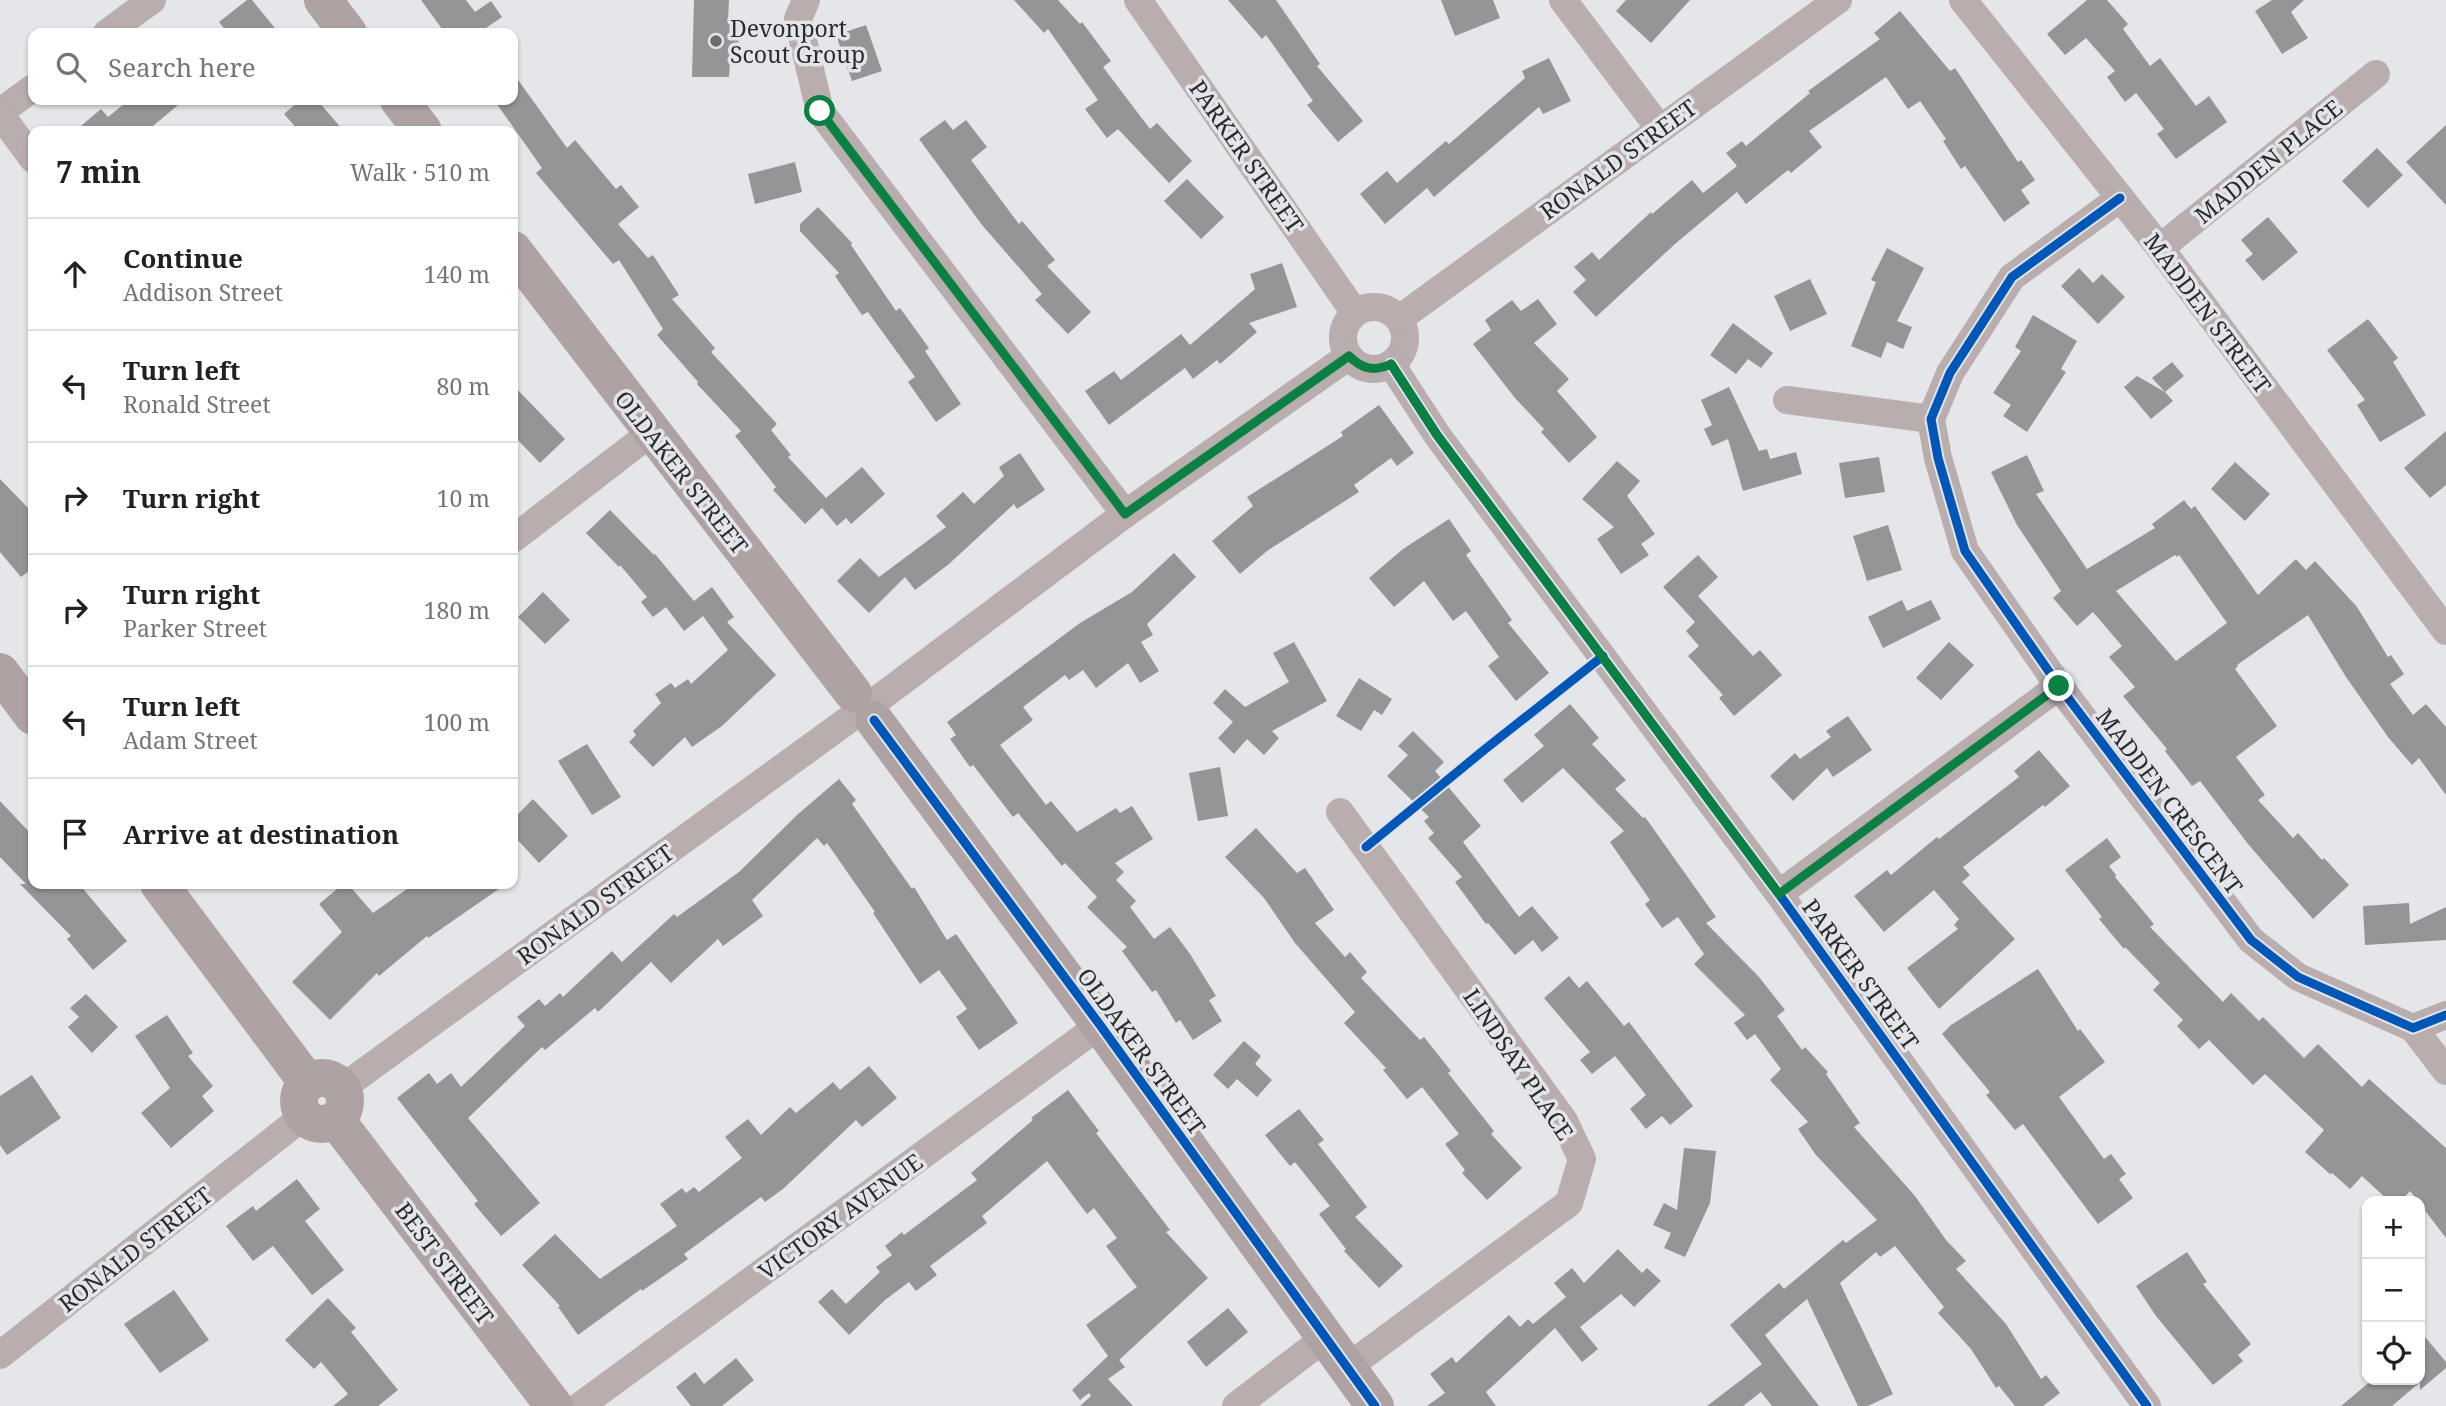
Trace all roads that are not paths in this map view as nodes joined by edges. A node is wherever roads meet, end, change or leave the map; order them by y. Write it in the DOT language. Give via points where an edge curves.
graph roads {
  1 [pos="152,0"];
  2 [pos="323,0"];
  3 [pos="806,0"];
  4 [pos="1138,0"];
  5 [pos="1563,0"];
  6 [pos="1838,0"];
  7 [pos="1964,0"];
  8 [pos="114,28"];
  9 [pos="344,28"];
  10 [pos="2375,74"];
  11 [pos="28,92"];
  12 [pos="403,105"];
  13 [pos="0,113"];
  14 [pos="419,126"];
  15 [pos="1660,129"];
  16 [pos="28,152"];
  17 [pos="2120,198"];
  18 [pos="2160,248"];
  19 [pos="518,257"];
  20 [pos="1355,313"];
  21 [pos="1399,319"];
  22 [pos="1349,356"];
  23 [pos="1391,364"];
  24 [pos="1787,400"];
  25 [pos="1931,419"];
  26 [pos="652,432"];
  27 [pos="1125,514"];
  28 [pos="518,535"];
  29 [pos="2446,631"];
  30 [pos="0,672"];
  31 [pos="2059,686"];
  32 [pos="863,708"];
  33 [pos="28,709"];
  34 [pos="1340,812"];
  35 [pos="163,889"];
  36 [pos="1779,894"];
  37 [pos="2446,1015"];
  38 [pos="1100,1025"];
  39 [pos="2413,1028"];
  40 [pos="2446,1071"];
  41 [pos="322,1102"];
  42 [pos="1337,1352"];
  43 [pos="0,1355"];
  44 [pos="554,1406"];
  45 [pos="580,1406"];
  46 [pos="1236,1406"];
  47 [pos="1375,1406"];
  48 [pos="2147,1406"];
  1 -- 8 [label="street"];
  2 -- 9 [label="street"];
  3 -- 27 [label="street" via="799,19 820,111"];
  4 -- 20 [label="street, PARKER STREET"];
  5 -- 15 [label="street"];
  6 -- 15 [label="street, RONALD STREET"];
  7 -- 17 [label="street, MADDEN STREET"];
  10 -- 18 [label="street, MADDEN PLACE"];
  11 -- 13 [label="street"];
  12 -- 14 [label="street"];
  13 -- 16 [label="street"];
  15 -- 21 [label="street, RONALD STREET"];
  17 -- 18 [label="street, MADDEN STREET"];
  17 -- 25 [label="street" via="2012,277 1950,373"];
  18 -- 29 [label="street, MADDEN STREET"];
  19 -- 26 [label="street, OLDAKER STREET"];
  20 -- 21 [label="street" via="1373,307"];
  20 -- 22 [label="street" via="1344,328"];
  21 -- 23 [label="street" via="1404,348"];
  22 -- 23 [label="street" via="1364,368"];
  22 -- 27 [label="street, RONALD STREET"];
  23 -- 36 [label="street, PARKER STREET" via="1437,435"];
  24 -- 25 [label="street"];
  25 -- 31 [label="street, MADDEN CRESCENT" via="1965,551"];
  26 -- 28 [label="street"];
  26 -- 32 [label="street, OLDAKER STREET"];
  27 -- 32 [label="street, RONALD STREET"];
  30 -- 33 [label="street"];
  31 -- 36 [label="street"];
  31 -- 39 [label="street, MADDEN CRESCENT" via="2251,940 2298,977"];
  32 -- 38 [label="street, OLDAKER STREET"];
  32 -- 41 [label="street, RONALD STREET"];
  34 -- 42 [label="street, LINDSAY PLACE" via="1564,1121 1582,1159 1569,1203"];
  35 -- 41 [label="street, BEST STREET"];
  36 -- 48 [label="street, PARKER STREET"];
  37 -- 39 [label="street"];
  38 -- 42 [label="street, OLDAKER STREET"];
  38 -- 45 [label="street, VICTORY AVENUE"];
  39 -- 40 [label="street"];
  41 -- 43 [label="street, RONALD STREET"];
  41 -- 44 [label="street, BEST STREET"];
  42 -- 46 [label="street, LINDSAY PLACE"];
  42 -- 47 [label="street, OLDAKER STREET"];
}
